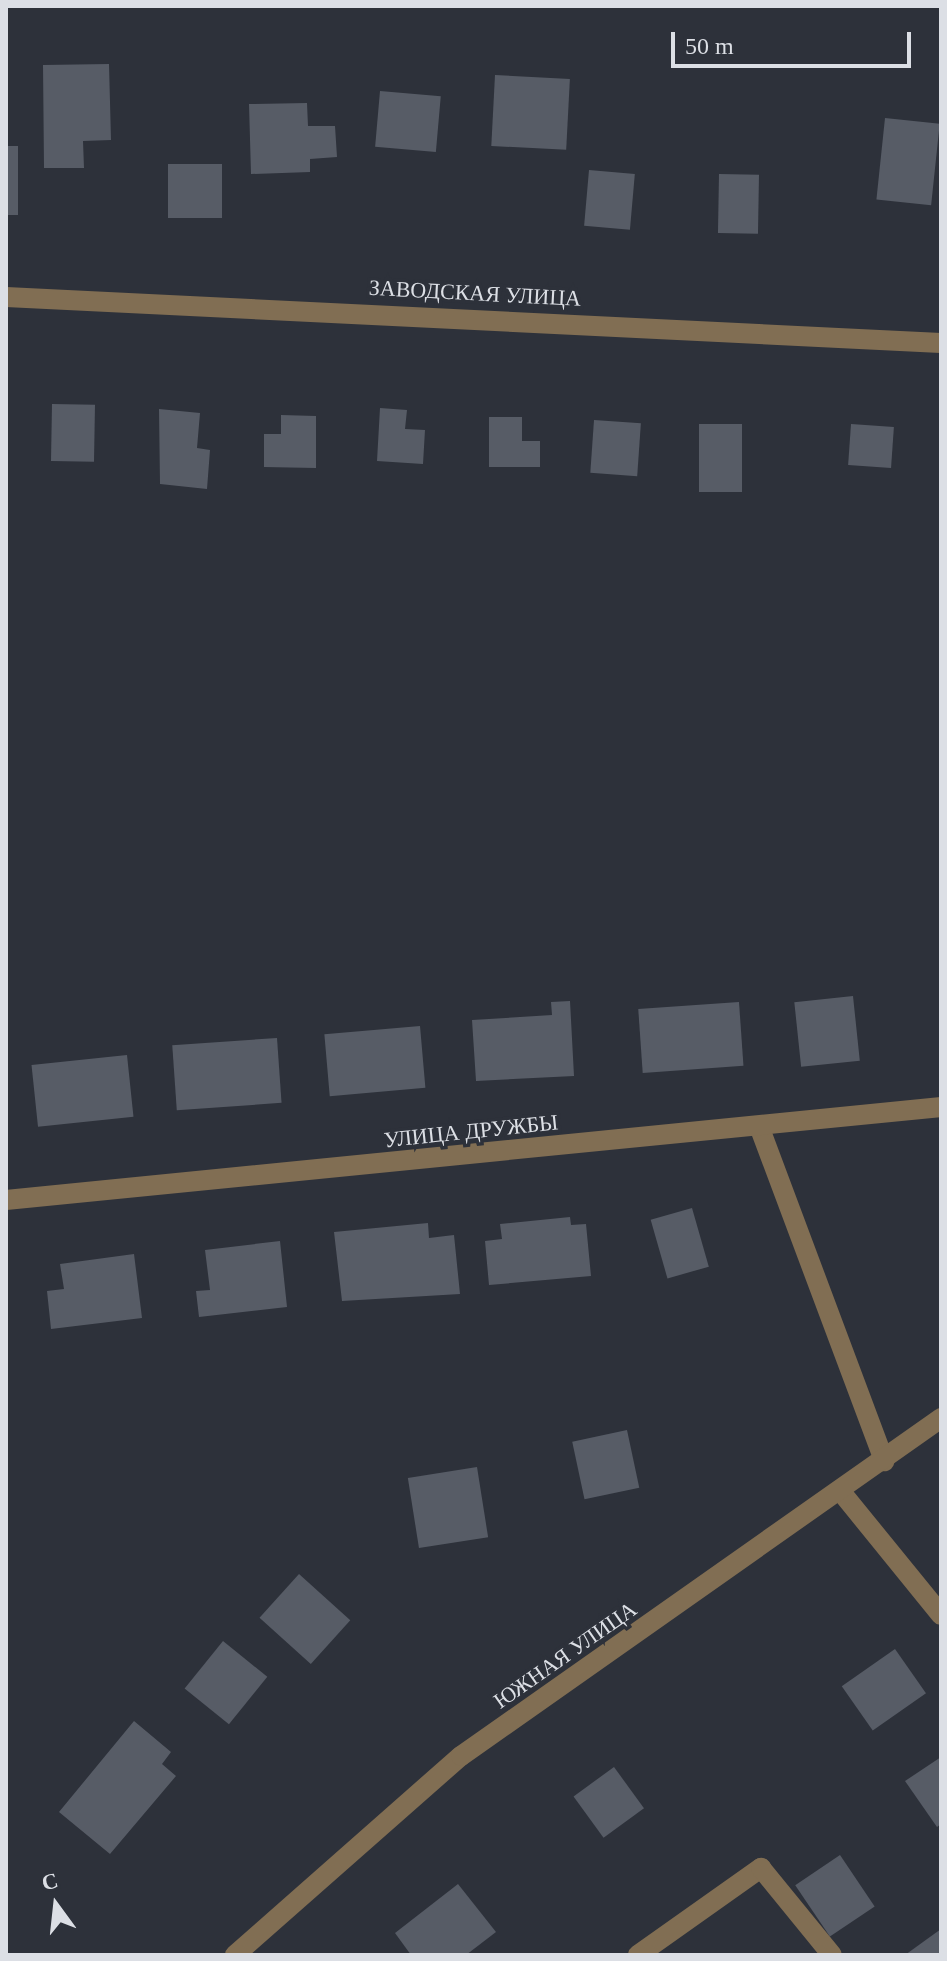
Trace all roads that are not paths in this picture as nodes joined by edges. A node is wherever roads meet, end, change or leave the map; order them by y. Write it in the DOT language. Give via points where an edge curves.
graph roads {
  1 [pos="6,297"];
  2 [pos="941,343"];
  3 [pos="941,1107"];
  4 [pos="759,1126"];
  5 [pos="6,1200"];
  6 [pos="941,1418"];
  7 [pos="884,1461"];
  8 [pos="842,1493"];
  9 [pos="941,1615"];
  10 [pos="235,1955"];
  11 [pos="638,1955"];
  12 [pos="832,1955"];
  1 -- 2 [label="street, ЗАВОДСКАЯ УЛИЦА"];
  3 -- 4 [label="street, УЛИЦА ДРУЖБЫ"];
  4 -- 5 [label="street, УЛИЦА ДРУЖБЫ"];
  4 -- 7 [label="street"];
  6 -- 7 [label="street, ЮЖНАЯ УЛИЦА"];
  7 -- 8 [label="street, ЮЖНАЯ УЛИЦА"];
  8 -- 9 [label="street"];
  8 -- 10 [label="street, ЮЖНАЯ УЛИЦА" via="461,1756"];
  11 -- 12 [label="street" via="761,1868"];
}
